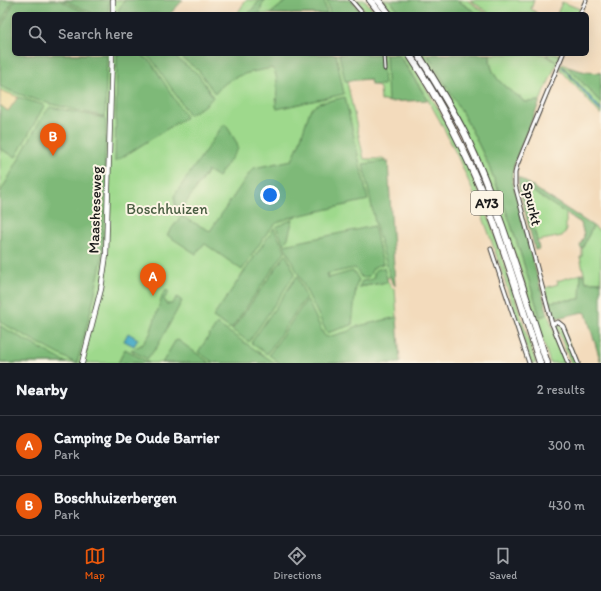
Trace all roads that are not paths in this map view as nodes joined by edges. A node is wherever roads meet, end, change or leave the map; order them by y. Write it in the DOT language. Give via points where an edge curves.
graph roads {
  1 [pos="113,0"];
  2 [pos="351,0"];
  3 [pos="370,0"];
  4 [pos="378,0"];
  5 [pos="586,0"];
  6 [pos="113,12"];
  7 [pos="361,12"];
  8 [pos="379,12"];
  9 [pos="387,12"];
  10 [pos="581,12"];
  11 [pos="112,56"];
  12 [pos="384,56"];
  13 [pos="410,56"];
  14 [pos="419,56"];
  15 [pos="562,56"];
  16 [pos="385,69"];
  17 [pos="491,249"];
  18 [pos="552,324"];
  19 [pos="82,363"];
  20 [pos="529,363"];
  21 [pos="540,363"];
  22 [pos="547,363"];
  23 [pos="568,363"];
  24 [pos="578,363"];
  1 -- 6 [label="main road"];
  2 -- 7 [label="street"];
  3 -- 8 [label="highway"];
  4 -- 9 [label="highway"];
  5 -- 10 [label="street"];
  11 -- 19 [label="main road, Maasheseweg" via="106,255 102,283"];
  12 -- 16 [label="street"];
  13 -- 21 [label="highway, A73" via="439,102 472,168 491,215"];
  14 -- 22 [label="highway, A73" via="447,100 479,166 504,232"];
  15 -- 18 [label="street, Spurkt" via="515,173 515,185"];
  17 -- 20 [label="street"];
  18 -- 23 [label="street, Spurkt"];
  18 -- 24 [label="street" via="558,322 563,326"];
}
